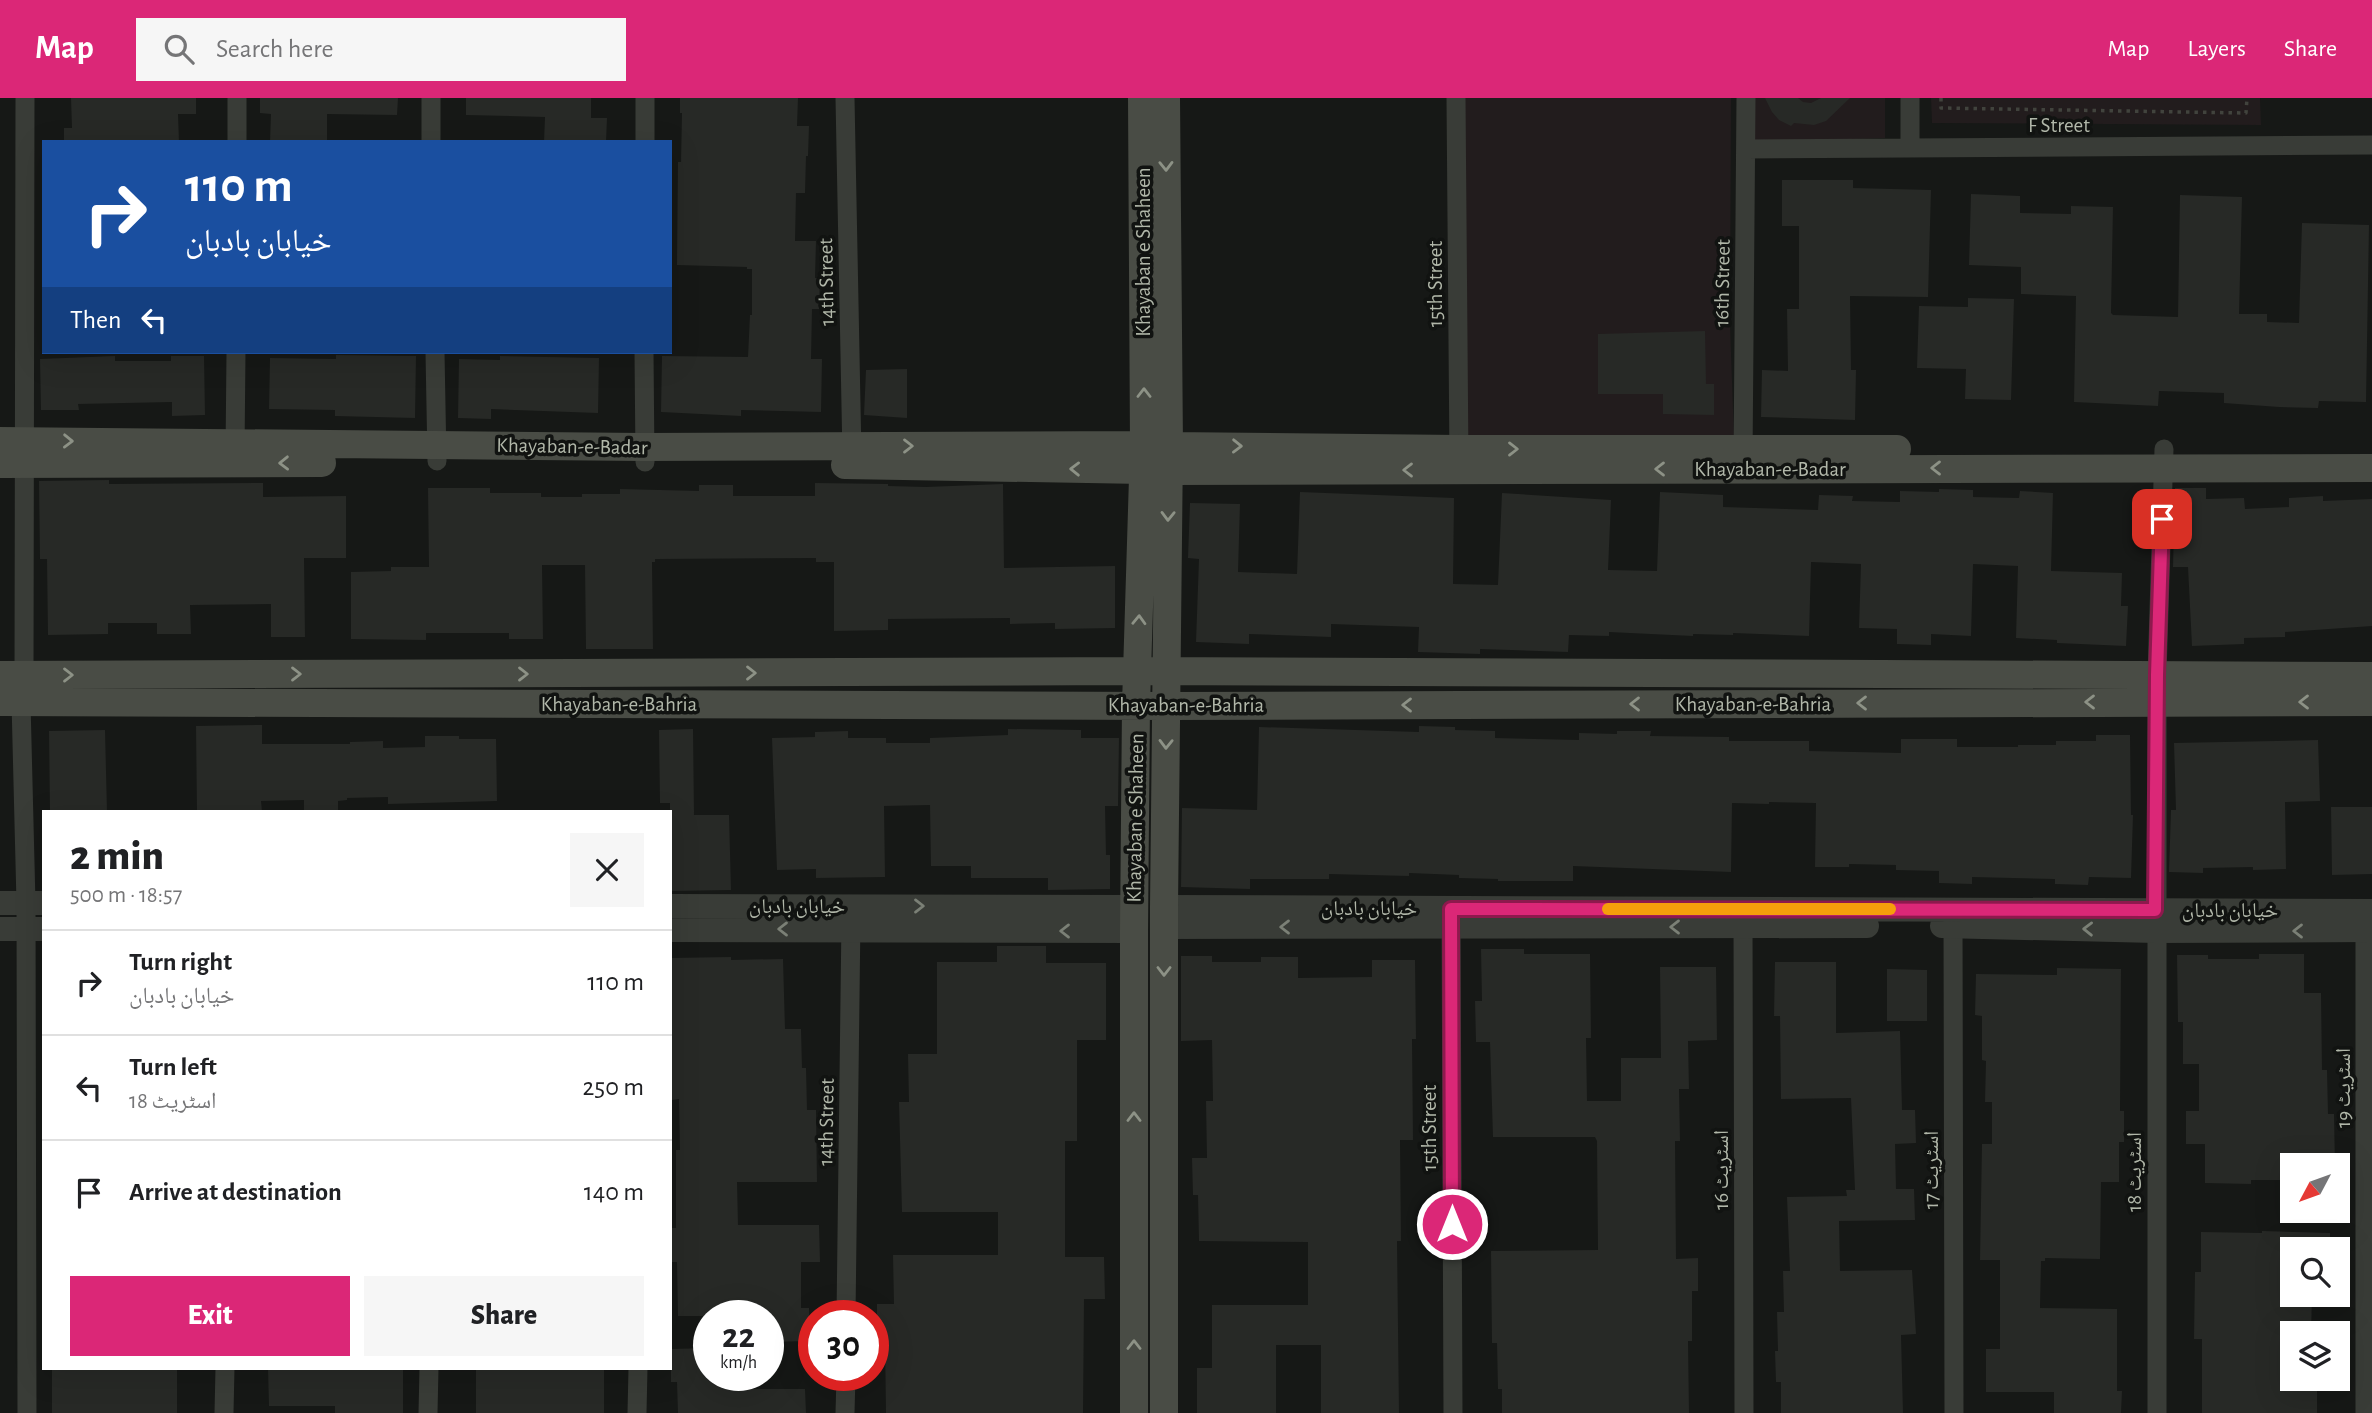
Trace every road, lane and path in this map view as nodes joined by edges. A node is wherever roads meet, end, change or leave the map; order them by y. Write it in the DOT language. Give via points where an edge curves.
graph roads {
  1 [pos="25,98"];
  2 [pos="237,98"];
  3 [pos="430,98"];
  4 [pos="645,98"];
  5 [pos="845,98"];
  6 [pos="1142,98"];
  7 [pos="1166,98"];
  8 [pos="1456,98"];
  9 [pos="1746,98"];
  10 [pos="1910,98"];
  11 [pos="1941,98"];
  12 [pos="2247,98"];
  13 [pos="237,140"];
  14 [pos="431,140"];
  15 [pos="645,140"];
  16 [pos="2372,145"];
  17 [pos="1910,148"];
  18 [pos="1746,149"];
  19 [pos="1155,282"];
  20 [pos="236,354"];
  21 [pos="435,354"];
  22 [pos="644,354"];
  23 [pos="2372,449"];
  24 [pos="437,452"];
  25 [pos="12,453"];
  26 [pos="235,454"];
  27 [pos="645,454"];
  28 [pos="852,456"];
  29 [pos="1156,458"];
  30 [pos="2164,458"];
  31 [pos="1459,459"];
  32 [pos="1743,459"];
  33 [pos="2372,468"];
  34 [pos="1138,671"];
  35 [pos="1167,672"];
  36 [pos="2372,676"];
  37 [pos="2157,688"];
  38 [pos="11,689"];
  39 [pos="2372,702"];
  40 [pos="1136,705"];
  41 [pos="1167,706"];
  42 [pos="0,903"];
  43 [pos="35,903"];
  44 [pos="672,906"];
  45 [pos="1164,917"];
  46 [pos="851,918"];
  47 [pos="1451,918"];
  48 [pos="1743,918"];
  49 [pos="1953,918"];
  50 [pos="1134,919"];
  51 [pos="2156,920"];
  52 [pos="2369,921"];
  53 [pos="0,929"];
  54 [pos="35,929"];
  55 [pos="672,929"];
  56 [pos="846,1300"];
  57 [pos="225,1370"];
  58 [pos="429,1370"];
  59 [pos="638,1370"];
  60 [pos="846,1391"];
  61 [pos="27,1413"];
  62 [pos="224,1413"];
  63 [pos="428,1413"];
  64 [pos="637,1413"];
  65 [pos="845,1413"];
  66 [pos="1134,1413"];
  67 [pos="1164,1413"];
  68 [pos="1453,1413"];
  69 [pos="1744,1413"];
  70 [pos="1954,1413"];
  71 [pos="2157,1413"];
  72 [pos="2365,1413"];
  1 -- 25 [label="street"];
  2 -- 13 [label="street"];
  3 -- 14 [label="street"];
  4 -- 15 [label="street"];
  5 -- 28 [label="street, 14th Street"];
  6 -- 19 [label="main road, Khayaban e Shaheen"];
  7 -- 19 [label="main road, Khayaban e Shaheen, one-way"];
  8 -- 31 [label="street, 15th Street"];
  9 -- 18 [label="street, 16th Street"];
  10 -- 17 [label="street"];
  11 -- 12 [label="path" via="1941,108 2246,113"];
  16 -- 17 [label="street, F Street"];
  17 -- 18 [label="street, F Street"];
  18 -- 32 [label="street, 16th Street"];
  19 -- 29 [label="main road, Khayaban e Shaheen"];
  20 -- 26 [label="street"];
  21 -- 24 [label="street"];
  22 -- 27 [label="street"];
  23 -- 30 [label="main road, Khayaban-e-Badar"];
  24 -- 26 [label="main road, Khayaban-e-Badar"];
  24 -- 27 [label="main road, Khayaban-e-Badar"];
  25 -- 26 [label="main road, Khayaban-e-Badar"];
  25 -- 38 [label="street"];
  27 -- 28 [label="main road, Khayaban-e-Badar"];
  28 -- 29 [label="main road, Khayaban-e-Badar"];
  29 -- 31 [label="main road, Khayaban-e-Badar"];
  34 -- 29 [label="main road, Khayaban e Shaheen, one-way"];
  29 -- 35 [label="main road, Khayaban e Shaheen, one-way"];
  30 -- 32 [label="main road, Khayaban-e-Badar"];
  30 -- 33 [label="main road, Khayaban-e-Badar"];
  30 -- 37 [label="street, اسٹریٹ 18"];
  31 -- 32 [label="main road, Khayaban-e-Badar"];
  34 -- 35 [label="main road, Khayaban-e-Bahria"];
  38 -- 34 [label="main road, Khayaban-e-Bahria, one-way"];
  34 -- 40 [label="main road, Khayaban e Shaheen"];
  35 -- 37 [label="main road, Khayaban-e-Bahria"];
  35 -- 41 [label="main road, Khayaban e Shaheen"];
  36 -- 37 [label="main road, Khayaban-e-Bahria"];
  39 -- 37 [label="main road, Khayaban-e-Bahria, one-way"];
  37 -- 41 [label="main road, Khayaban-e-Bahria, one-way"];
  37 -- 51 [label="street, اسٹریٹ 18"];
  38 -- 40 [label="main road, Khayaban-e-Bahria"];
  38 -- 43 [label="street"];
  40 -- 41 [label="main road, Khayaban-e-Bahria"];
  40 -- 50 [label="main road, Khayaban e Shaheen"];
  41 -- 45 [label="main road, Khayaban e Shaheen, one-way"];
  42 -- 43 [label="street"];
  43 -- 54 [label="street"];
  44 -- 46 [label="street, خیابان بادبان"];
  45 -- 47 [label="street, خیابان بادبان"];
  45 -- 67 [label="main road, Khayaban e Shaheen, one-way"];
  46 -- 50 [label="street, خیابان بادبان"];
  46 -- 55 [label="street, خیابان بادبان, one-way"];
  46 -- 56 [label="street, 14th Street"];
  47 -- 48 [label="street, خیابان بادبان"];
  47 -- 68 [label="street, 15th Street"];
  48 -- 49 [label="street, خیابان بادبان"];
  48 -- 69 [label="street, اسٹریٹ 16"];
  49 -- 51 [label="street, خیابان بادبان"];
  49 -- 70 [label="street, اسٹریٹ 17"];
  66 -- 50 [label="main road, Khayaban e Shaheen, one-way"];
  51 -- 52 [label="street, خیابان بادبان"];
  51 -- 71 [label="street, اسٹریٹ 18"];
  52 -- 72 [label="street, اسٹریٹ 19"];
  53 -- 54 [label="street"];
  54 -- 61 [label="street"];
  57 -- 62 [label="street"];
  58 -- 63 [label="street"];
  59 -- 64 [label="street"];
  60 -- 65 [label="street"];
}
